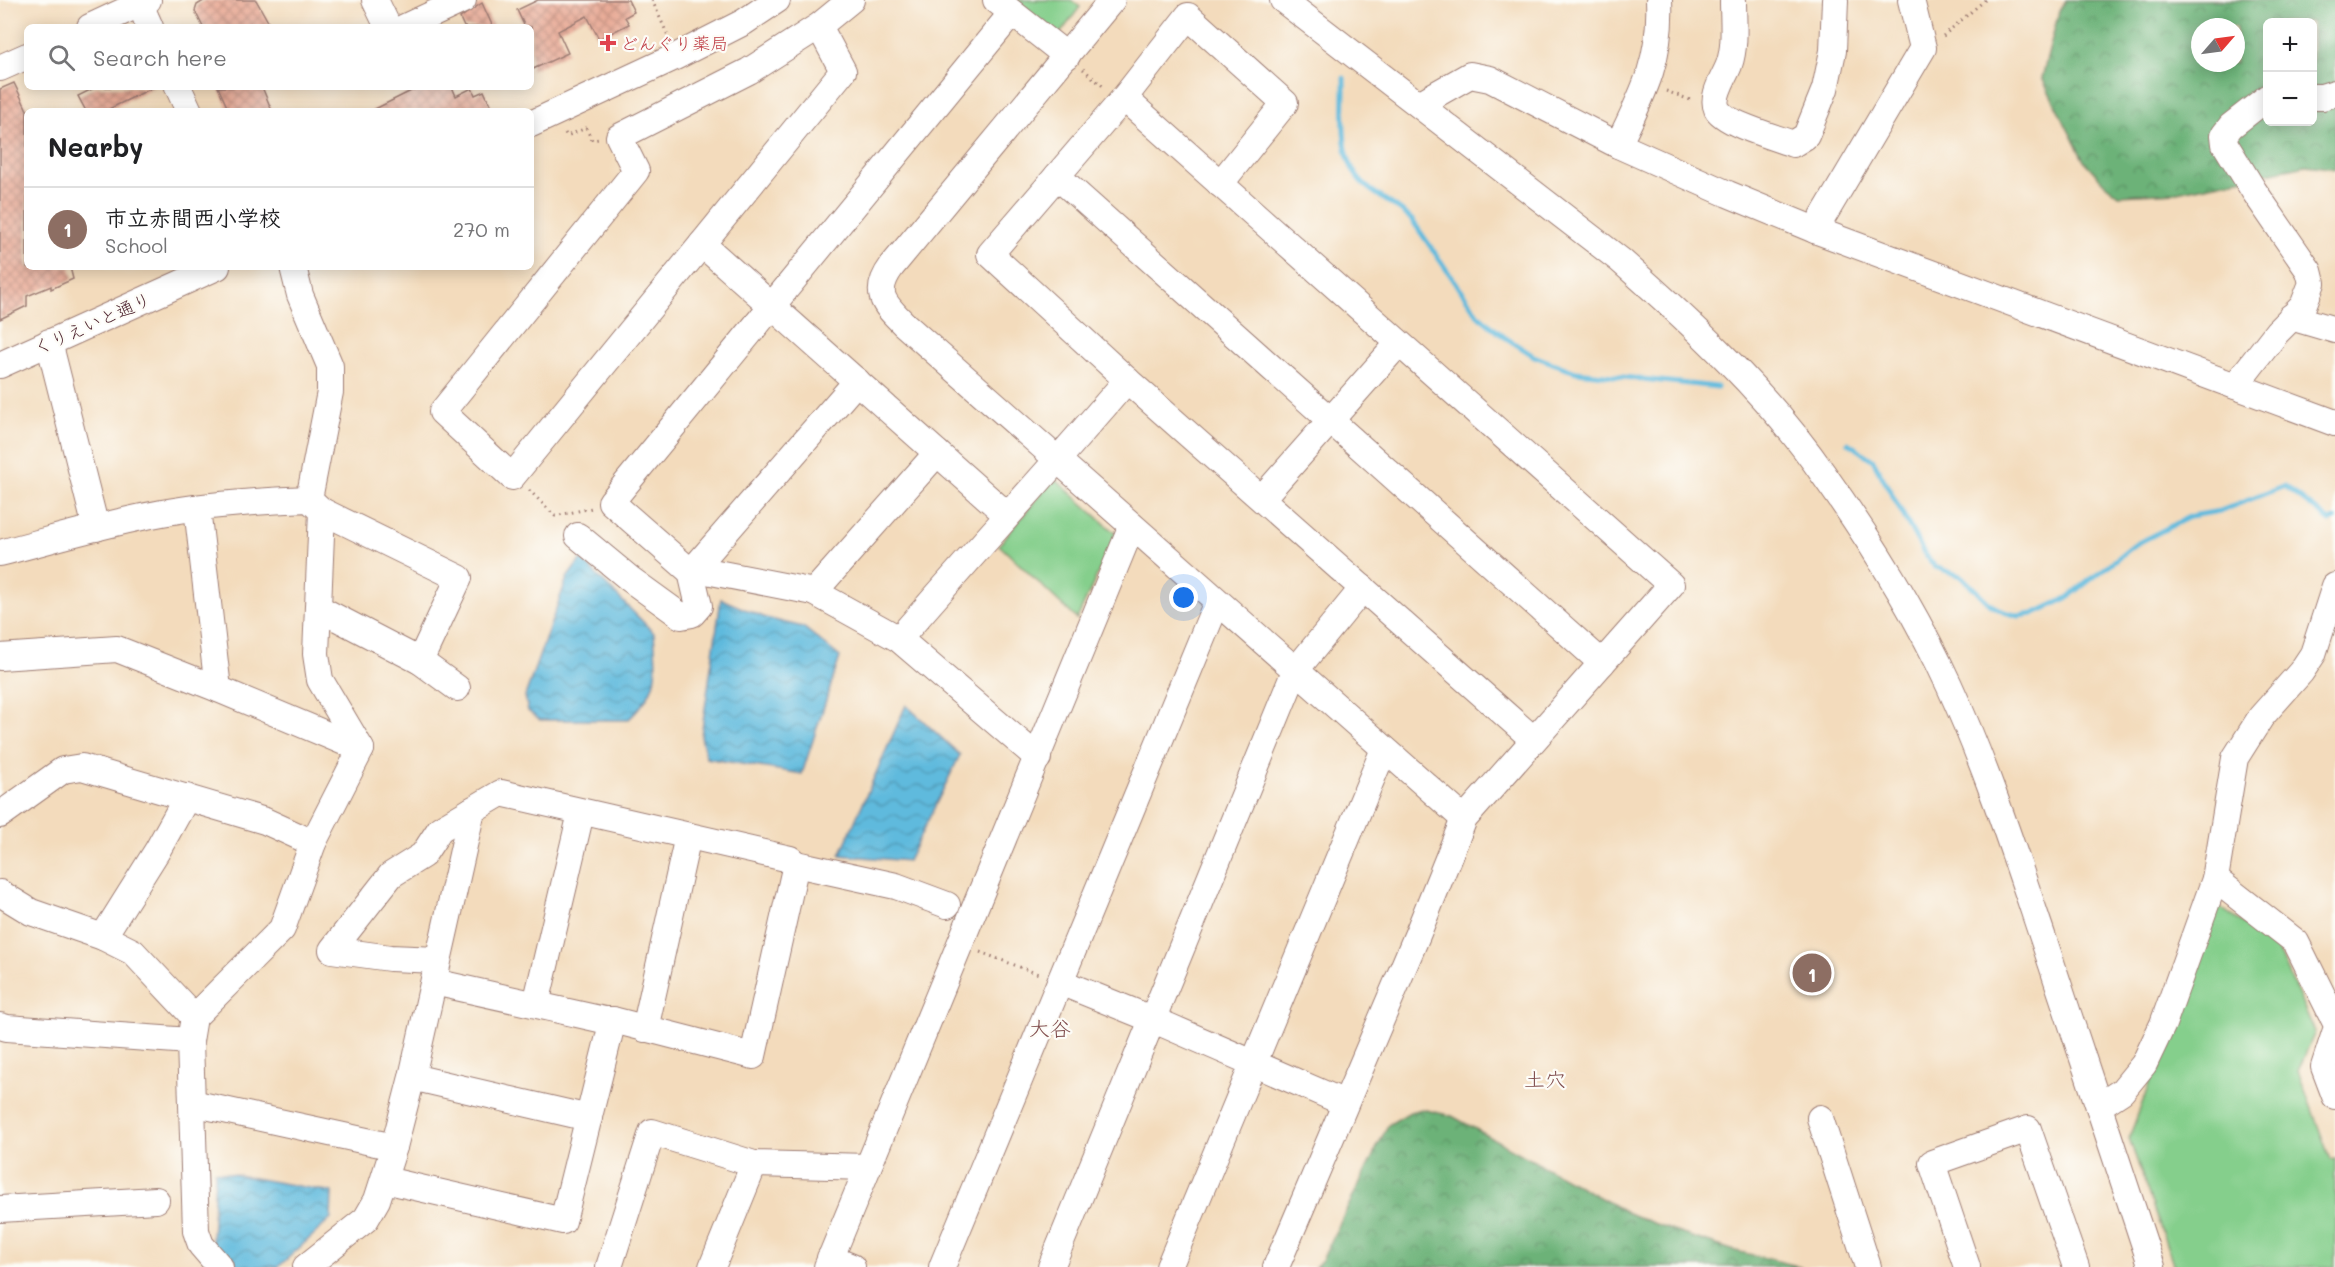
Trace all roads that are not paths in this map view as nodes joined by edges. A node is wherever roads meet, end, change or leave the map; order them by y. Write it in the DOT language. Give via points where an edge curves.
graph roads {
  1 [pos="375,0"];
  2 [pos="464,0"];
  3 [pos="777,0"];
  4 [pos="852,0"];
  5 [pos="1112,0"];
  6 [pos="1283,0"];
  7 [pos="1659,0"];
  8 [pos="1732,0"];
  9 [pos="1835,0"];
  10 [pos="1911,0"];
  11 [pos="142,1"];
  12 [pos="1004,6"];
  13 [pos="96,24"];
  14 [pos="149,24"];
  15 [pos="387,24"];
  16 [pos="412,24"];
  17 [pos="819,26"];
  18 [pos="1067,56"];
  19 [pos="24,57"];
  20 [pos="0,68"];
  21 [pos="179,90"];
  22 [pos="2335,93"];
  23 [pos="2317,98"];
  24 [pos="1122,99"];
  25 [pos="2263,99"];
  26 [pos="1419,104"];
  27 [pos="188,108"];
  28 [pos="534,123"];
  29 [pos="1618,145"];
  30 [pos="1057,176"];
  31 [pos="1220,184"];
  32 [pos="1815,230"];
  33 [pos="702,244"];
  34 [pos="210,270"];
  35 [pos="294,270"];
  36 [pos="771,305"];
  37 [pos="2291,317"];
  38 [pos="2335,330"];
  39 [pos="50,342"];
  40 [pos="1398,344"];
  41 [pos="0,365"];
  42 [pos="1127,380"];
  43 [pos="857,381"];
  44 [pos="2235,386"];
  45 [pos="1330,421"];
  46 [pos="2335,423"];
  47 [pos="937,453"];
  48 [pos="1059,460"];
  49 [pos="1262,498"];
  50 [pos="315,505"];
  51 [pos="197,508"];
  52 [pos="1007,515"];
  53 [pos="1132,526"];
  54 [pos="96,528"];
  55 [pos="578,536"];
  56 [pos="0,553"];
  57 [pos="693,571"];
  58 [pos="2335,586"];
  59 [pos="1363,588"];
  60 [pos="814,592"];
  61 [pos="1217,602"];
  62 [pos="318,608"];
  63 [pos="898,639"];
  64 [pos="0,657"];
  65 [pos="420,661"];
  66 [pos="1602,663"];
  67 [pos="1295,671"];
  68 [pos="457,688"];
  69 [pos="218,689"];
  70 [pos="1533,739"];
  71 [pos="361,749"];
  72 [pos="1384,749"];
  73 [pos="1038,758"];
  74 [pos="187,797"];
  75 [pos="472,810"];
  76 [pos="581,813"];
  77 [pos="0,815"];
  78 [pos="1464,819"];
  79 [pos="688,836"];
  80 [pos="313,843"];
  81 [pos="796,864"];
  82 [pos="2215,879"];
  83 [pos="0,893"];
  84 [pos="948,905"];
  85 [pos="103,937"];
  86 [pos="436,971"];
  87 [pos="1060,982"];
  88 [pos="536,1004"];
  89 [pos="613,1020"];
  90 [pos="1154,1020"];
  91 [pos="2335,1021"];
  92 [pos="192,1029"];
  93 [pos="645,1029"];
  94 [pos="2,1033"];
  95 [pos="2335,1033"];
  96 [pos="1253,1064"];
  97 [pos="412,1077"];
  98 [pos="2335,1096"];
  99 [pos="192,1103"];
  100 [pos="1345,1103"];
  101 [pos="2099,1106"];
  102 [pos="589,1118"];
  103 [pos="1820,1118"];
  104 [pos="394,1147"];
  105 [pos="754,1164"];
  106 [pos="868,1167"];
  107 [pos="385,1180"];
  108 [pos="156,1200"];
  109 [pos="0,1209"];
  110 [pos="836,1264"];
  111 [pos="220,1267"];
  112 [pos="306,1267"];
  113 [pos="609,1267"];
  114 [pos="712,1267"];
  115 [pos="942,1267"];
  116 [pos="1051,1267"];
  117 [pos="1168,1267"];
  118 [pos="1276,1267"];
  119 [pos="1868,1267"];
  120 [pos="1967,1267"];
  121 [pos="2076,1267"];
  122 [pos="2152,1267"];
  1 -- 15 [label="street"];
  2 -- 16 [label="street"];
  3 -- 28 [label="street" via="744,22 677,56"];
  4 -- 17 [label="street"];
  5 -- 18 [label="street"];
  6 -- 26 [label="street"];
  7 -- 29 [label="street" via="1656,55 1648,84"];
  8 -- 9 [label="street" via="1734,32 1730,63 1715,98 1718,110 1727,119 1793,144 1806,136 1825,89 1833,51"];
  10 -- 32 [label="street" via="1923,48"];
  11 -- 13 [label="street"];
  11 -- 14 [label="street"];
  12 -- 18 [label="street"];
  12 -- 36 [label="street"];
  17 -- 33 [label="street" via="843,71"];
  17 -- 33 [label="street" via="749,71 619,137 636,171 442,412 512,477"];
  18 -- 48 [label="street" via="892,266 881,293 887,307 904,324"];
  19 -- 20 [label="street"];
  21 -- 27 [label="street"];
  22 -- 23 [label="street"];
  24 -- 30 [label="street"];
  24 -- 31 [label="street"];
  24 -- 31 [label="street" via="1188,16 1285,103"];
  25 -- 37 [label="street" via="2231,126 2224,135 2224,144 2309,271 2312,283 2308,296"];
  26 -- 29 [label="street" via="1470,75 1490,79"];
  26 -- 101 [label="street" via="1620,260 1672,306 1753,389 1823,473 1878,556 1925,638 1965,722 2008,833"];
  29 -- 32 [label="street"];
  30 -- 42 [label="street" via="990,254"];
  30 -- 45 [label="street"];
  31 -- 40 [label="street"];
  32 -- 44 [label="street"];
  33 -- 36 [label="street"];
  34 -- 39 [label="street, くりえいと通り"];
  35 -- 50 [label="street" via="330,366"];
  36 -- 43 [label="street"];
  36 -- 57 [label="street" via="610,502"];
  37 -- 38 [label="street"];
  37 -- 44 [label="street"];
  39 -- 41 [label="street, くりえいと通り"];
  39 -- 54 [label="street"];
  40 -- 45 [label="street"];
  40 -- 66 [label="street" via="1671,585"];
  42 -- 48 [label="street"];
  42 -- 49 [label="street"];
  43 -- 47 [label="street"];
  43 -- 57 [label="street"];
  44 -- 46 [label="street"];
  45 -- 49 [label="street"];
  45 -- 66 [label="street"];
  47 -- 52 [label="street"];
  47 -- 60 [label="street"];
  48 -- 52 [label="street"];
  48 -- 53 [label="street"];
  49 -- 59 [label="street"];
  50 -- 51 [label="street"];
  50 -- 62 [label="street"];
  50 -- 65 [label="street" via="459,578"];
  51 -- 54 [label="street"];
  51 -- 69 [label="street"];
  52 -- 63 [label="street"];
  53 -- 61 [label="street"];
  53 -- 73 [label="street"];
  54 -- 56 [label="street"];
  55 -- 57 [label="street" via="681,616 692,614 699,606"];
  57 -- 60 [label="street"];
  58 -- 82 [label="street" via="2313,654 2260,717 2235,758"];
  59 -- 67 [label="street"];
  59 -- 70 [label="street"];
  60 -- 63 [label="street"];
  61 -- 67 [label="street"];
  61 -- 87 [label="street"];
  62 -- 65 [label="street"];
  62 -- 71 [label="street" via="316,654 320,680"];
  63 -- 73 [label="street"];
  64 -- 69 [label="street" via="117,649"];
  65 -- 68 [label="street"];
  66 -- 70 [label="street"];
  67 -- 72 [label="street"];
  67 -- 90 [label="street"];
  69 -- 71 [label="street"];
  70 -- 78 [label="street"];
  71 -- 80 [label="street"];
  72 -- 78 [label="street"];
  72 -- 96 [label="street"];
  73 -- 106 [label="street"];
  74 -- 77 [label="street" via="82,767 63,770"];
  74 -- 80 [label="street" via="265,821"];
  74 -- 85 [label="street"];
  75 -- 76 [label="street" via="501,793"];
  75 -- 86 [label="street"];
  75 -- 86 [label="street" via="440,829 423,855 391,875 332,950 390,958"];
  76 -- 79 [label="street"];
  76 -- 88 [label="street"];
  78 -- 100 [label="street"];
  79 -- 81 [label="street" via="790,859"];
  79 -- 93 [label="street"];
  80 -- 92 [label="street" via="282,929"];
  81 -- 84 [label="street" via="896,886"];
  81 -- 93 [label="street" via="753,1056"];
  82 -- 91 [label="street" via="2296,942"];
  82 -- 101 [label="street" via="2163,1024 2144,1064 2122,1091"];
  83 -- 85 [label="street" via="31,912"];
  85 -- 92 [label="street" via="133,952"];
  86 -- 88 [label="street"];
  86 -- 97 [label="street"];
  87 -- 90 [label="street"];
  87 -- 115 [label="street"];
  88 -- 89 [label="street"];
  89 -- 93 [label="street"];
  89 -- 102 [label="street"];
  90 -- 96 [label="street"];
  90 -- 116 [label="street"];
  92 -- 94 [label="street"];
  92 -- 99 [label="street"];
  95 -- 98 [label="street" via="2324,1067"];
  96 -- 100 [label="street"];
  96 -- 117 [label="street"];
  97 -- 102 [label="street"];
  97 -- 104 [label="street"];
  99 -- 104 [label="street"];
  99 -- 111 [label="street" via="196,1231 201,1245"];
  100 -- 118 [label="street"];
  101 -- 122 [label="street"];
  102 -- 107 [label="street" via="563,1221"];
  103 -- 119 [label="street"];
  104 -- 107 [label="street"];
  105 -- 106 [label="street"];
  105 -- 113 [label="street" via="651,1132"];
  105 -- 114 [label="street"];
  106 -- 110 [label="street"];
  107 -- 112 [label="street" via="366,1219"];
  108 -- 109 [label="street"];
  120 -- 121 [label="street" via="1932,1163 2028,1130"];
}
